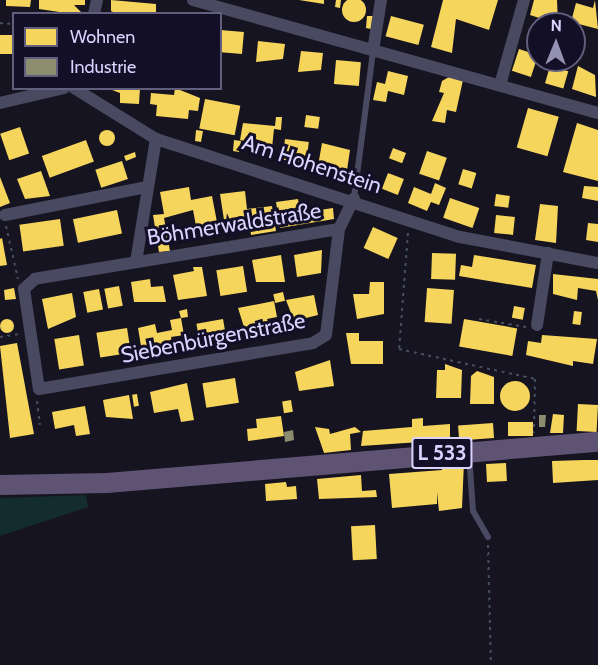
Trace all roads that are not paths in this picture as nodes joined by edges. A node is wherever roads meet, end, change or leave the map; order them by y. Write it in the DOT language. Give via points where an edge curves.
graph roads {
  1 [pos="193,0"];
  2 [pos="381,0"];
  3 [pos="524,0"];
  4 [pos="373,51"];
  5 [pos="500,85"];
  6 [pos="55,90"];
  7 [pos="77,90"];
  8 [pos="0,103"];
  9 [pos="598,112"];
  10 [pos="156,138"];
  11 [pos="147,187"];
  12 [pos="354,198"];
  13 [pos="5,215"];
  14 [pos="339,229"];
  15 [pos="548,253"];
  16 [pos="136,262"];
  17 [pos="598,263"];
  18 [pos="533,326"];
  19 [pos="31,331"];
  20 [pos="598,442"];
  21 [pos="469,450"];
  22 [pos="0,485"];
  23 [pos="488,537"];
  1 -- 4 [label="street"];
  2 -- 4 [label="street"];
  3 -- 5 [label="street"];
  4 -- 5 [label="street"];
  4 -- 12 [label="lane"];
  5 -- 9 [label="street"];
  6 -- 8 [label="street"];
  7 -- 10 [label="street, Am Hohenstein"];
  10 -- 11 [label="street, Böhmerwaldstraße"];
  10 -- 12 [label="street, Am Hohenstein"];
  11 -- 13 [label="street"];
  11 -- 16 [label="street, Böhmerwaldstraße"];
  12 -- 14 [label="street, Siebenbürgenstraße"];
  12 -- 15 [label="street, Am Hohenstein" via="484,243"];
  14 -- 16 [label="street, Böhmerwaldstraße"];
  14 -- 19 [label="street, Siebenbürgenstraße" via="326,335 313,343 39,389"];
  15 -- 17 [label="street, Am Hohenstein"];
  15 -- 18 [label="street"];
  16 -- 19 [label="street, Böhmerwaldstraße" via="35,279 24,289"];
  20 -- 21 [label="main road, L 533"];
  21 -- 22 [label="main road, L 533" via="219,473"];
  21 -- 23 [label="lane" via="473,510"];
}
